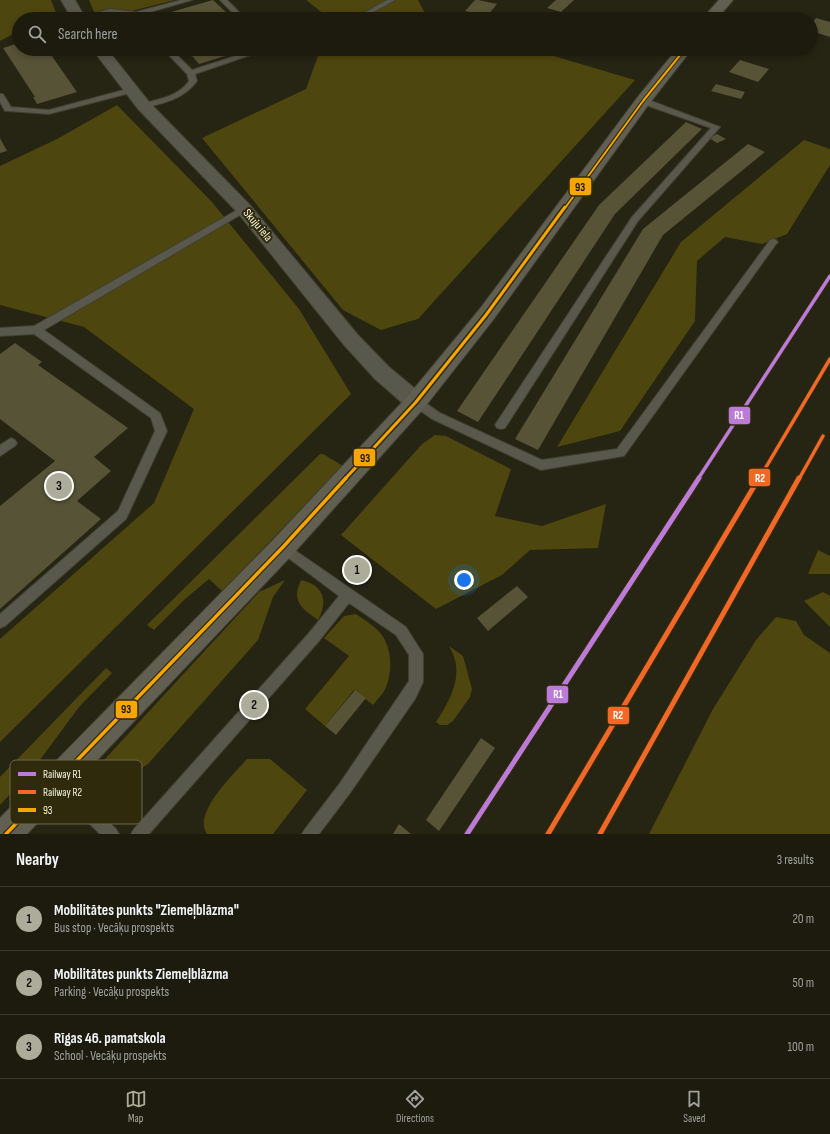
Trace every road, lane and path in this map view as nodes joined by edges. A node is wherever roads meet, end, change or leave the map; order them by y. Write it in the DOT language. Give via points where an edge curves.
graph roads {
  1 [pos="68,0"];
  2 [pos="189,0"];
  3 [pos="223,0"];
  4 [pos="392,0"];
  5 [pos="726,0"];
  6 [pos="75,12"];
  7 [pos="151,12"];
  8 [pos="236,12"];
  9 [pos="369,12"];
  10 [pos="715,12"];
  11 [pos="104,56"];
  12 [pos="174,56"];
  13 [pos="243,56"];
  14 [pos="679,56"];
  15 [pos="191,73"];
  16 [pos="131,90"];
  17 [pos="0,96"];
  18 [pos="643,101"];
  19 [pos="144,106"];
  20 [pos="244,209"];
  21 [pos="773,242"];
  22 [pos="36,330"];
  23 [pos="0,332"];
  24 [pos="416,402"];
  25 [pos="501,425"];
  26 [pos="11,443"];
  27 [pos="0,451"];
  28 [pos="283,547"];
  29 [pos="348,595"];
  30 [pos="0,622"];
  31 [pos="77,760"];
  32 [pos="16,824"];
  33 [pos="101,824"];
  34 [pos="6,834"];
  35 [pos="111,834"];
  36 [pos="139,834"];
  37 [pos="310,834"];
  1 -- 6 [label="street"];
  2 -- 7 [label="lane"];
  3 -- 8 [label="lane"];
  4 -- 9 [label="lane"];
  5 -- 10 [label="main road"];
  11 -- 16 [label="street, Skuju iela"];
  12 -- 15 [label="lane"];
  13 -- 15 [label="lane"];
  14 -- 18 [label="main road"];
  15 -- 19 [label="lane" via="193,80 182,94"];
  16 -- 17 [label="lane" via="49,112 8,109"];
  16 -- 19 [label="street, Skuju iela"];
  18 -- 24 [label="main road" via="486,315"];
  18 -- 25 [label="lane" via="716,127 635,220"];
  19 -- 20 [label="street, Skuju iela"];
  20 -- 22 [label="lane"];
  20 -- 24 [label="street, Skuju iela" via="351,340 382,373"];
  21 -- 24 [label="lane" via="620,452 541,465 436,416"];
  22 -- 23 [label="lane"];
  22 -- 30 [label="lane" via="156,416 161,430 122,515"];
  24 -- 28 [label="main road"];
  26 -- 27 [label="lane"];
  28 -- 29 [label="lane"];
  28 -- 31 [label="main road"];
  29 -- 36 [label="lane" via="314,637"];
  29 -- 37 [label="lane" via="401,631 416,654 416,682 345,788"];
  32 -- 34 [label="main road"];
  33 -- 35 [label="lane"];
}
